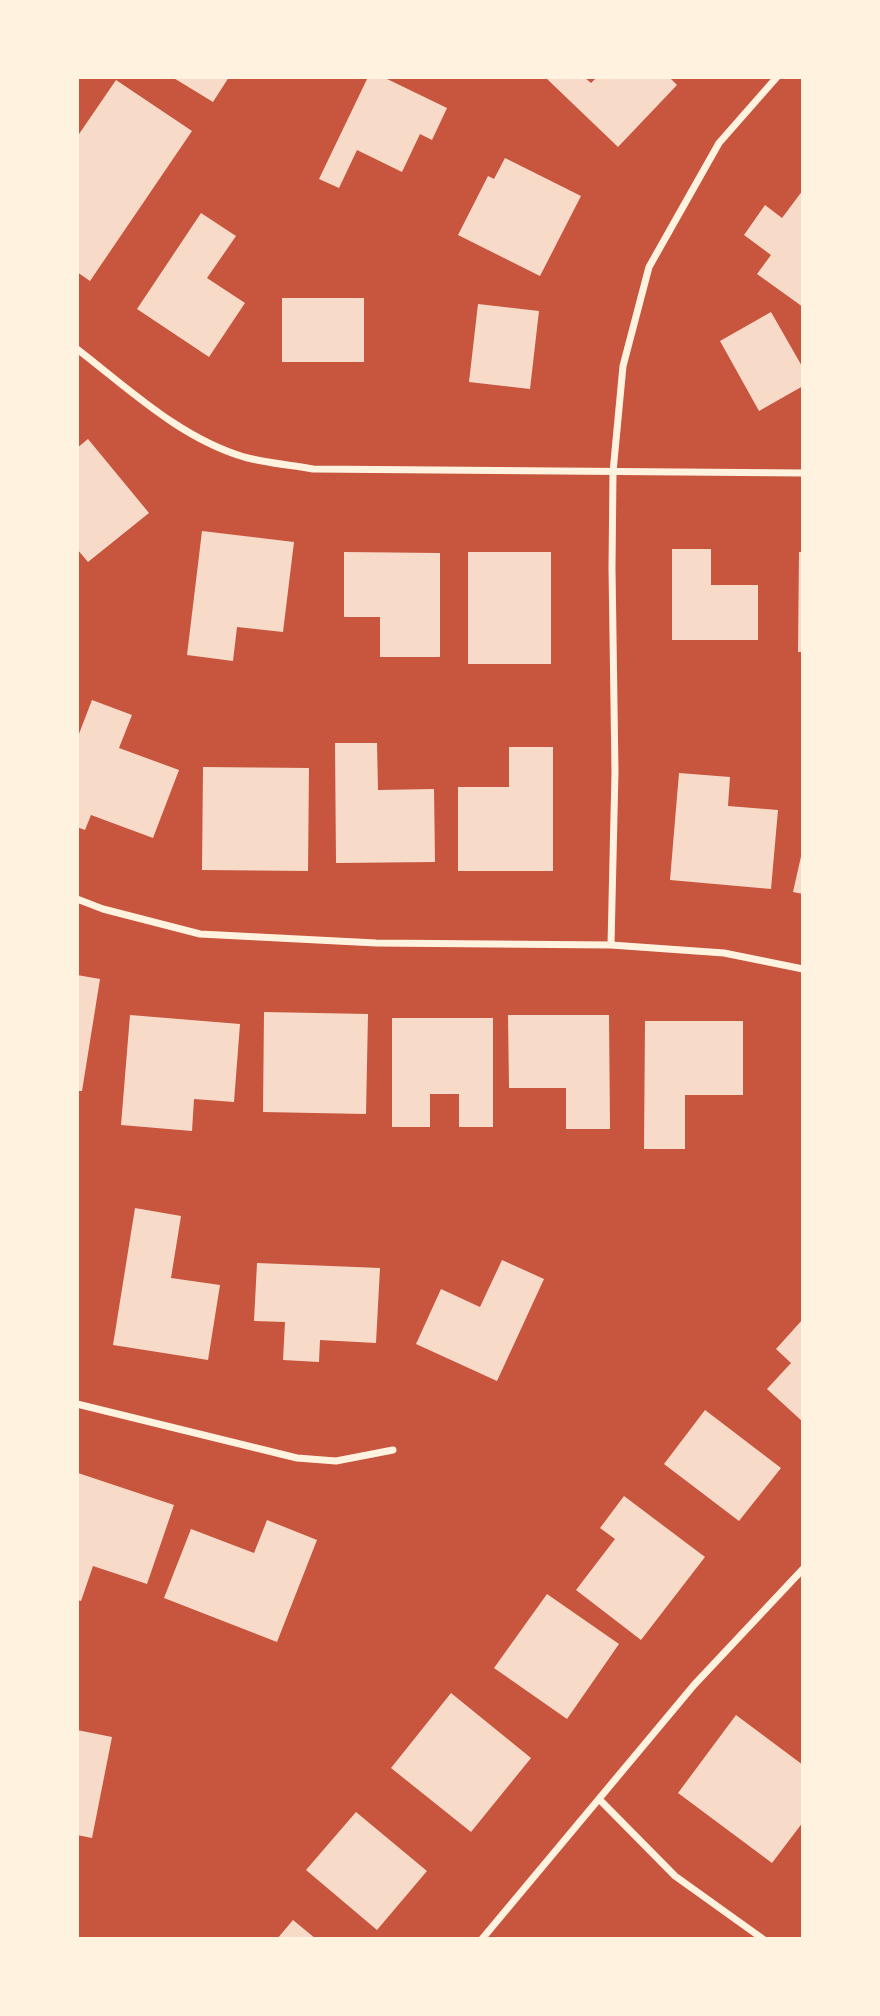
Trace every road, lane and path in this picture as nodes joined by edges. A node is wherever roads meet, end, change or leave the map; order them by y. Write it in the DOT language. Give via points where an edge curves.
graph roads {
  1 [pos="777,77"];
  2 [pos="77,349"];
  3 [pos="613,472"];
  4 [pos="803,473"];
  5 [pos="77,899"];
  6 [pos="611,945"];
  7 [pos="803,969"];
  8 [pos="77,1404"];
  9 [pos="393,1450"];
  10 [pos="803,1569"];
  11 [pos="600,1799"];
  12 [pos="482,1939"];
  13 [pos="762,1939"];
  1 -- 3 [label="street" via="719,143 649,267 622,366"];
  2 -- 3 [label="street" via="194,437 244,457 313,469"];
  3 -- 4 [label="street"];
  3 -- 6 [label="street"];
  5 -- 6 [label="street" via="200,934 376,943"];
  6 -- 7 [label="street" via="724,953"];
  8 -- 9 [label="street" via="297,1458 336,1461"];
  10 -- 11 [label="street" via="694,1685"];
  11 -- 12 [label="street"];
  11 -- 13 [label="street" via="675,1876"];
}
